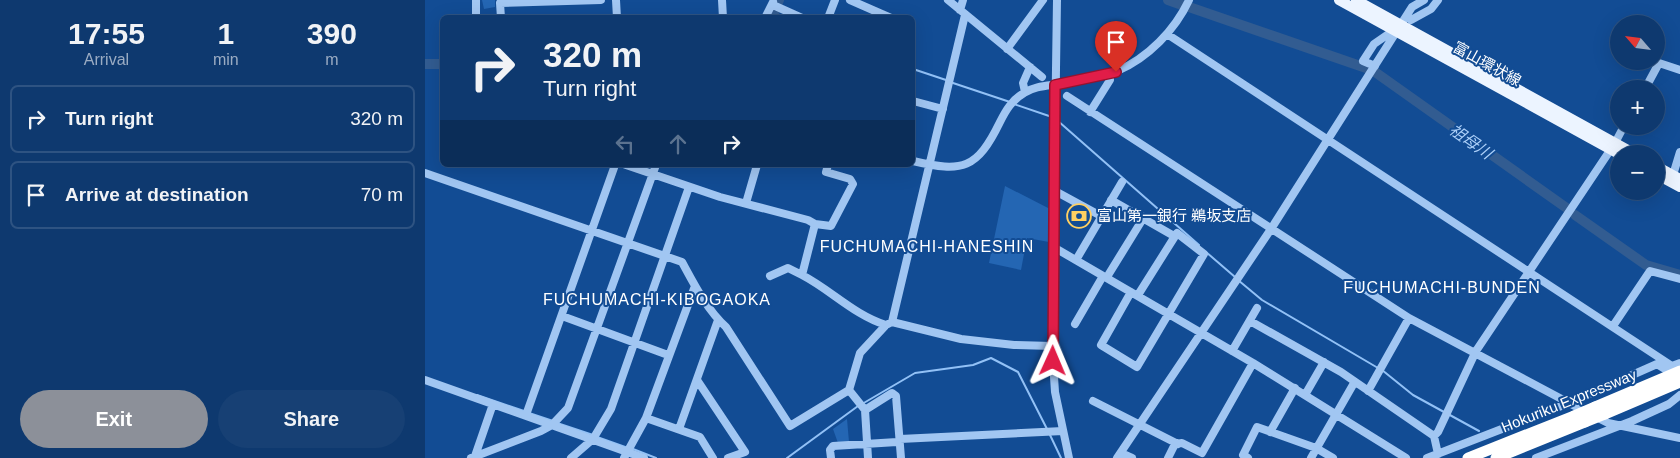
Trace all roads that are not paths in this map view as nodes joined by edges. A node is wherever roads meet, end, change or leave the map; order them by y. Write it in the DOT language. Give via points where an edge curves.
graph roads {
  1 [pos="476,0"];
  2 [pos="601,0"];
  3 [pos="616,0"];
  4 [pos="722,0"];
  5 [pos="835,0"];
  6 [pos="850,0"];
  7 [pos="948,0"];
  8 [pos="963,0"];
  9 [pos="1043,0"];
  10 [pos="1057,0"];
  11 [pos="1189,0"];
  12 [pos="1339,0"];
  13 [pos="1356,0"];
  14 [pos="1424,0"];
  15 [pos="1438,0"];
  16 [pos="518,1"];
  17 [pos="773,2"];
  18 [pos="962,12"];
  19 [pos="476,15"];
  20 [pos="501,15"];
  21 [pos="617,15"];
  22 [pos="723,15"];
  23 [pos="766,15"];
  24 [pos="797,15"];
  25 [pos="829,15"];
  26 [pos="884,15"];
  27 [pos="1411,20"];
  28 [pos="1395,30"];
  29 [pos="1167,34"];
  30 [pos="1007,49"];
  31 [pos="1375,66"];
  32 [pos="1030,67"];
  33 [pos="1680,70"];
  34 [pos="1109,74"];
  35 [pos="1042,77"];
  36 [pos="1650,80"];
  37 [pos="1055,85"];
  38 [pos="1025,92"];
  39 [pos="1067,96"];
  40 [pos="915,102"];
  41 [pos="943,109"];
  42 [pos="1091,112"];
  43 [pos="1329,140"];
  44 [pos="1610,145"];
  45 [pos="1680,152"];
  46 [pos="1610,155"];
  47 [pos="915,161"];
  48 [pos="930,165"];
  49 [pos="614,167"];
  50 [pos="632,167"];
  51 [pos="655,167"];
  52 [pos="756,167"];
  53 [pos="827,167"];
  54 [pos="1665,171"];
  55 [pos="425,173"];
  56 [pos="653,174"];
  57 [pos="1677,177"];
  58 [pos="1665,179"];
  59 [pos="1122,182"];
  60 [pos="689,187"];
  61 [pos="1680,187"];
  62 [pos="1055,191"];
  63 [pos="1111,200"];
  64 [pos="746,204"];
  65 [pos="1101,216"];
  66 [pos="1144,217"];
  67 [pos="815,224"];
  68 [pos="1271,228"];
  69 [pos="593,230"];
  70 [pos="1174,236"];
  71 [pos="629,243"];
  72 [pos="1055,248"];
  73 [pos="666,256"];
  74 [pos="1076,260"];
  75 [pos="1530,272"];
  76 [pos="802,275"];
  77 [pos="771,276"];
  78 [pos="1105,277"];
  79 [pos="1680,279"];
  80 [pos="695,286"];
  81 [pos="1135,294"];
  82 [pos="1257,308"];
  83 [pos="1168,313"];
  84 [pos="562,316"];
  85 [pos="1409,318"];
  86 [pos="718,320"];
  87 [pos="1250,321"];
  88 [pos="889,324"];
  89 [pos="1075,324"];
  90 [pos="1613,326"];
  91 [pos="598,329"];
  92 [pos="1199,333"];
  93 [pos="634,342"];
  94 [pos="1052,346"];
  95 [pos="1232,351"];
  96 [pos="1476,354"];
  97 [pos="669,355"];
  98 [pos="1324,362"];
  99 [pos="1253,363"];
  100 [pos="1680,363"];
  101 [pos="1676,369"];
  102 [pos="425,380"];
  103 [pos="697,380"];
  104 [pos="1354,382"];
  105 [pos="1680,382"];
  106 [pos="1666,383"];
  107 [pos="1295,388"];
  108 [pos="849,390"];
  109 [pos="1368,391"];
  110 [pos="1305,395"];
  111 [pos="1680,395"];
  112 [pos="1093,401"];
  113 [pos="1569,403"];
  114 [pos="493,404"];
  115 [pos="865,410"];
  116 [pos="1600,411"];
  117 [pos="1335,414"];
  118 [pos="526,415"];
  119 [pos="646,418"];
  120 [pos="1140,424"];
  121 [pos="552,425"];
  122 [pos="1617,425"];
  123 [pos="679,429"];
  124 [pos="1063,431"];
  125 [pos="1270,432"];
  126 [pos="1434,436"];
  127 [pos="1680,438"];
  128 [pos="593,439"];
  129 [pos="900,439"];
  130 [pos="867,444"];
  131 [pos="1178,444"];
  132 [pos="1316,448"];
  133 [pos="1438,454"];
  134 [pos="626,455"];
  135 [pos="1119,455"];
  136 [pos="473,457"];
  137 [pos="1542,457"];
  138 [pos="571,458"];
  139 [pos="644,458"];
  140 [pos="713,458"];
  141 [pos="727,458"];
  142 [pos="831,458"];
  143 [pos="868,458"];
  144 [pos="901,458"];
  145 [pos="1069,458"];
  146 [pos="1132,458"];
  147 [pos="1168,458"];
  148 [pos="1248,458"];
  149 [pos="1311,458"];
  150 [pos="1333,458"];
  151 [pos="1406,458"];
  152 [pos="1427,458"];
  153 [pos="1468,458"];
  154 [pos="1496,458"];
  1 -- 19 [label="street"];
  2 -- 16 [label="street"];
  3 -- 21 [label="street"];
  4 -- 22 [label="street"];
  5 -- 25 [label="street"];
  6 -- 26 [label="street"];
  7 -- 18 [label="street"];
  8 -- 18 [label="street"];
  9 -- 30 [label="street"];
  10 -- 37 [label="street"];
  11 -- 29 [label="street"];
  12 -- 28 [label="main road, 富山環状線"];
  13 -- 28 [label="main road, 富山環状線"];
  14 -- 28 [label="street" via="1412,7"];
  15 -- 27 [label="street" via="1431,9"];
  16 -- 20 [label="street" via="500,3"];
  17 -- 23 [label="street"];
  17 -- 24 [label="street"];
  18 -- 30 [label="street"];
  18 -- 41 [label="street"];
  28 -- 31 [label="street"];
  28 -- 31 [label="street" via="1374,44 1363,61"];
  28 -- 44 [label="main road, 富山環状線"];
  29 -- 34 [label="street" via="1144,56"];
  29 -- 43 [label="street"];
  30 -- 32 [label="street"];
  31 -- 43 [label="street"];
  32 -- 35 [label="street"];
  32 -- 38 [label="street" via="1023,83"];
  33 -- 36 [label="street" via="1659,63"];
  34 -- 37 [label="street"];
  34 -- 42 [label="street" via="1110,80"];
  37 -- 38 [label="street"];
  37 -- 62 [label="street"];
  38 -- 48 [label="street" via="1014,99 989,146 979,157 951,168"];
  39 -- 42 [label="street"];
  40 -- 41 [label="street"];
  41 -- 48 [label="street"];
  42 -- 68 [label="street"];
  43 -- 68 [label="street"];
  43 -- 75 [label="street"];
  45 -- 57 [label="street"];
  46 -- 75 [label="street"];
  47 -- 48 [label="street"];
  48 -- 88 [label="street"];
  49 -- 69 [label="street"];
  50 -- 56 [label="street"];
  51 -- 56 [label="street"];
  52 -- 64 [label="street"];
  53 -- 67 [label="street" via="826,172 850,179 853,184 831,226"];
  54 -- 57 [label="main road"];
  55 -- 69 [label="street"];
  56 -- 60 [label="street"];
  56 -- 71 [label="street"];
  58 -- 61 [label="main road"];
  59 -- 63 [label="street"];
  60 -- 64 [label="street"];
  60 -- 73 [label="street"];
  62 -- 65 [label="street"];
  62 -- 72 [label="street"];
  63 -- 65 [label="street"];
  63 -- 66 [label="street"];
  64 -- 67 [label="street"];
  65 -- 74 [label="street"];
  66 -- 70 [label="street"];
  66 -- 78 [label="street"];
  67 -- 76 [label="street"];
  68 -- 85 [label="street"];
  68 -- 92 [label="street"];
  69 -- 71 [label="street"];
  69 -- 84 [label="street"];
  70 -- 81 [label="street"];
  70 -- 83 [label="street" via="1177,233 1204,254"];
  71 -- 73 [label="street"];
  71 -- 91 [label="street"];
  72 -- 74 [label="street"];
  72 -- 94 [label="street"];
  73 -- 80 [label="street" via="681,262"];
  73 -- 93 [label="street"];
  74 -- 78 [label="street"];
  75 -- 90 [label="street"];
  75 -- 96 [label="street"];
  76 -- 77 [label="street" via="788,268"];
  76 -- 88 [label="street" via="859,313"];
  78 -- 81 [label="street"];
  78 -- 89 [label="street"];
  79 -- 90 [label="street" via="1651,270"];
  80 -- 86 [label="street"];
  80 -- 97 [label="street"];
  81 -- 83 [label="street"];
  81 -- 83 [label="street" via="1101,345 1137,367"];
  82 -- 87 [label="street"];
  83 -- 92 [label="street"];
  84 -- 91 [label="street"];
  84 -- 118 [label="street"];
  85 -- 96 [label="street"];
  85 -- 109 [label="street"];
  86 -- 103 [label="street"];
  86 -- 108 [label="street" via="726,327 790,426"];
  87 -- 95 [label="street"];
  87 -- 98 [label="street"];
  88 -- 94 [label="street" via="961,339"];
  88 -- 108 [label="street" via="860,353"];
  90 -- 101 [label="street"];
  91 -- 93 [label="street"];
  91 -- 121 [label="street" via="571,402"];
  92 -- 95 [label="street"];
  92 -- 120 [label="street"];
  93 -- 97 [label="street"];
  93 -- 128 [label="street" via="611,409"];
  94 -- 124 [label="street" via="1055,392"];
  95 -- 99 [label="street"];
  96 -- 113 [label="street"];
  96 -- 126 [label="street"];
  97 -- 119 [label="street"];
  98 -- 104 [label="street"];
  98 -- 110 [label="street"];
  99 -- 107 [label="street"];
  99 -- 131 [label="street" via="1202,453"];
  100 -- 101 [label="street"];
  101 -- 106 [label="highway, Hokuriku Expressway"];
  101 -- 113 [label="street" via="1665,369 1657,364"];
  102 -- 114 [label="street"];
  103 -- 123 [label="street"];
  103 -- 141 [label="street" via="745,452"];
  104 -- 109 [label="street"];
  104 -- 117 [label="street"];
  105 -- 106 [label="highway, Hokuriku Expressway"];
  106 -- 116 [label="highway, Hokuriku Expressway"];
  107 -- 110 [label="street"];
  107 -- 125 [label="street"];
  108 -- 115 [label="street"];
  109 -- 126 [label="street"];
  110 -- 117 [label="street"];
  111 -- 122 [label="street" via="1669,404"];
  112 -- 120 [label="street"];
  113 -- 122 [label="street"];
  113 -- 133 [label="street"];
  114 -- 118 [label="street"];
  114 -- 136 [label="street"];
  115 -- 129 [label="street" via="892,393 896,396"];
  115 -- 130 [label="street"];
  116 -- 153 [label="highway, Hokuriku Expressway, bridge" via="1574,416"];
  116 -- 154 [label="highway, Hokuriku Expressway, bridge" via="1585,422"];
  117 -- 132 [label="street"];
  117 -- 151 [label="street"];
  118 -- 121 [label="street"];
  119 -- 123 [label="street"];
  119 -- 134 [label="street"];
  120 -- 131 [label="street"];
  120 -- 135 [label="street"];
  121 -- 128 [label="street"];
  121 -- 136 [label="street"];
  122 -- 127 [label="street"];
  122 -- 137 [label="street"];
  123 -- 140 [label="street" via="700,437"];
  124 -- 129 [label="street"];
  124 -- 145 [label="street"];
  125 -- 132 [label="street"];
  125 -- 148 [label="street" via="1257,427 1243,455"];
  126 -- 133 [label="street"];
  128 -- 134 [label="street"];
  128 -- 138 [label="street"];
  129 -- 130 [label="street" via="897,442"];
  129 -- 144 [label="street"];
  130 -- 142 [label="street" via="833,446"];
  130 -- 143 [label="street"];
  131 -- 147 [label="street"];
  132 -- 149 [label="street"];
  132 -- 150 [label="street"];
  133 -- 152 [label="street"];
  134 -- 139 [label="street"];
  135 -- 146 [label="street"];
}
